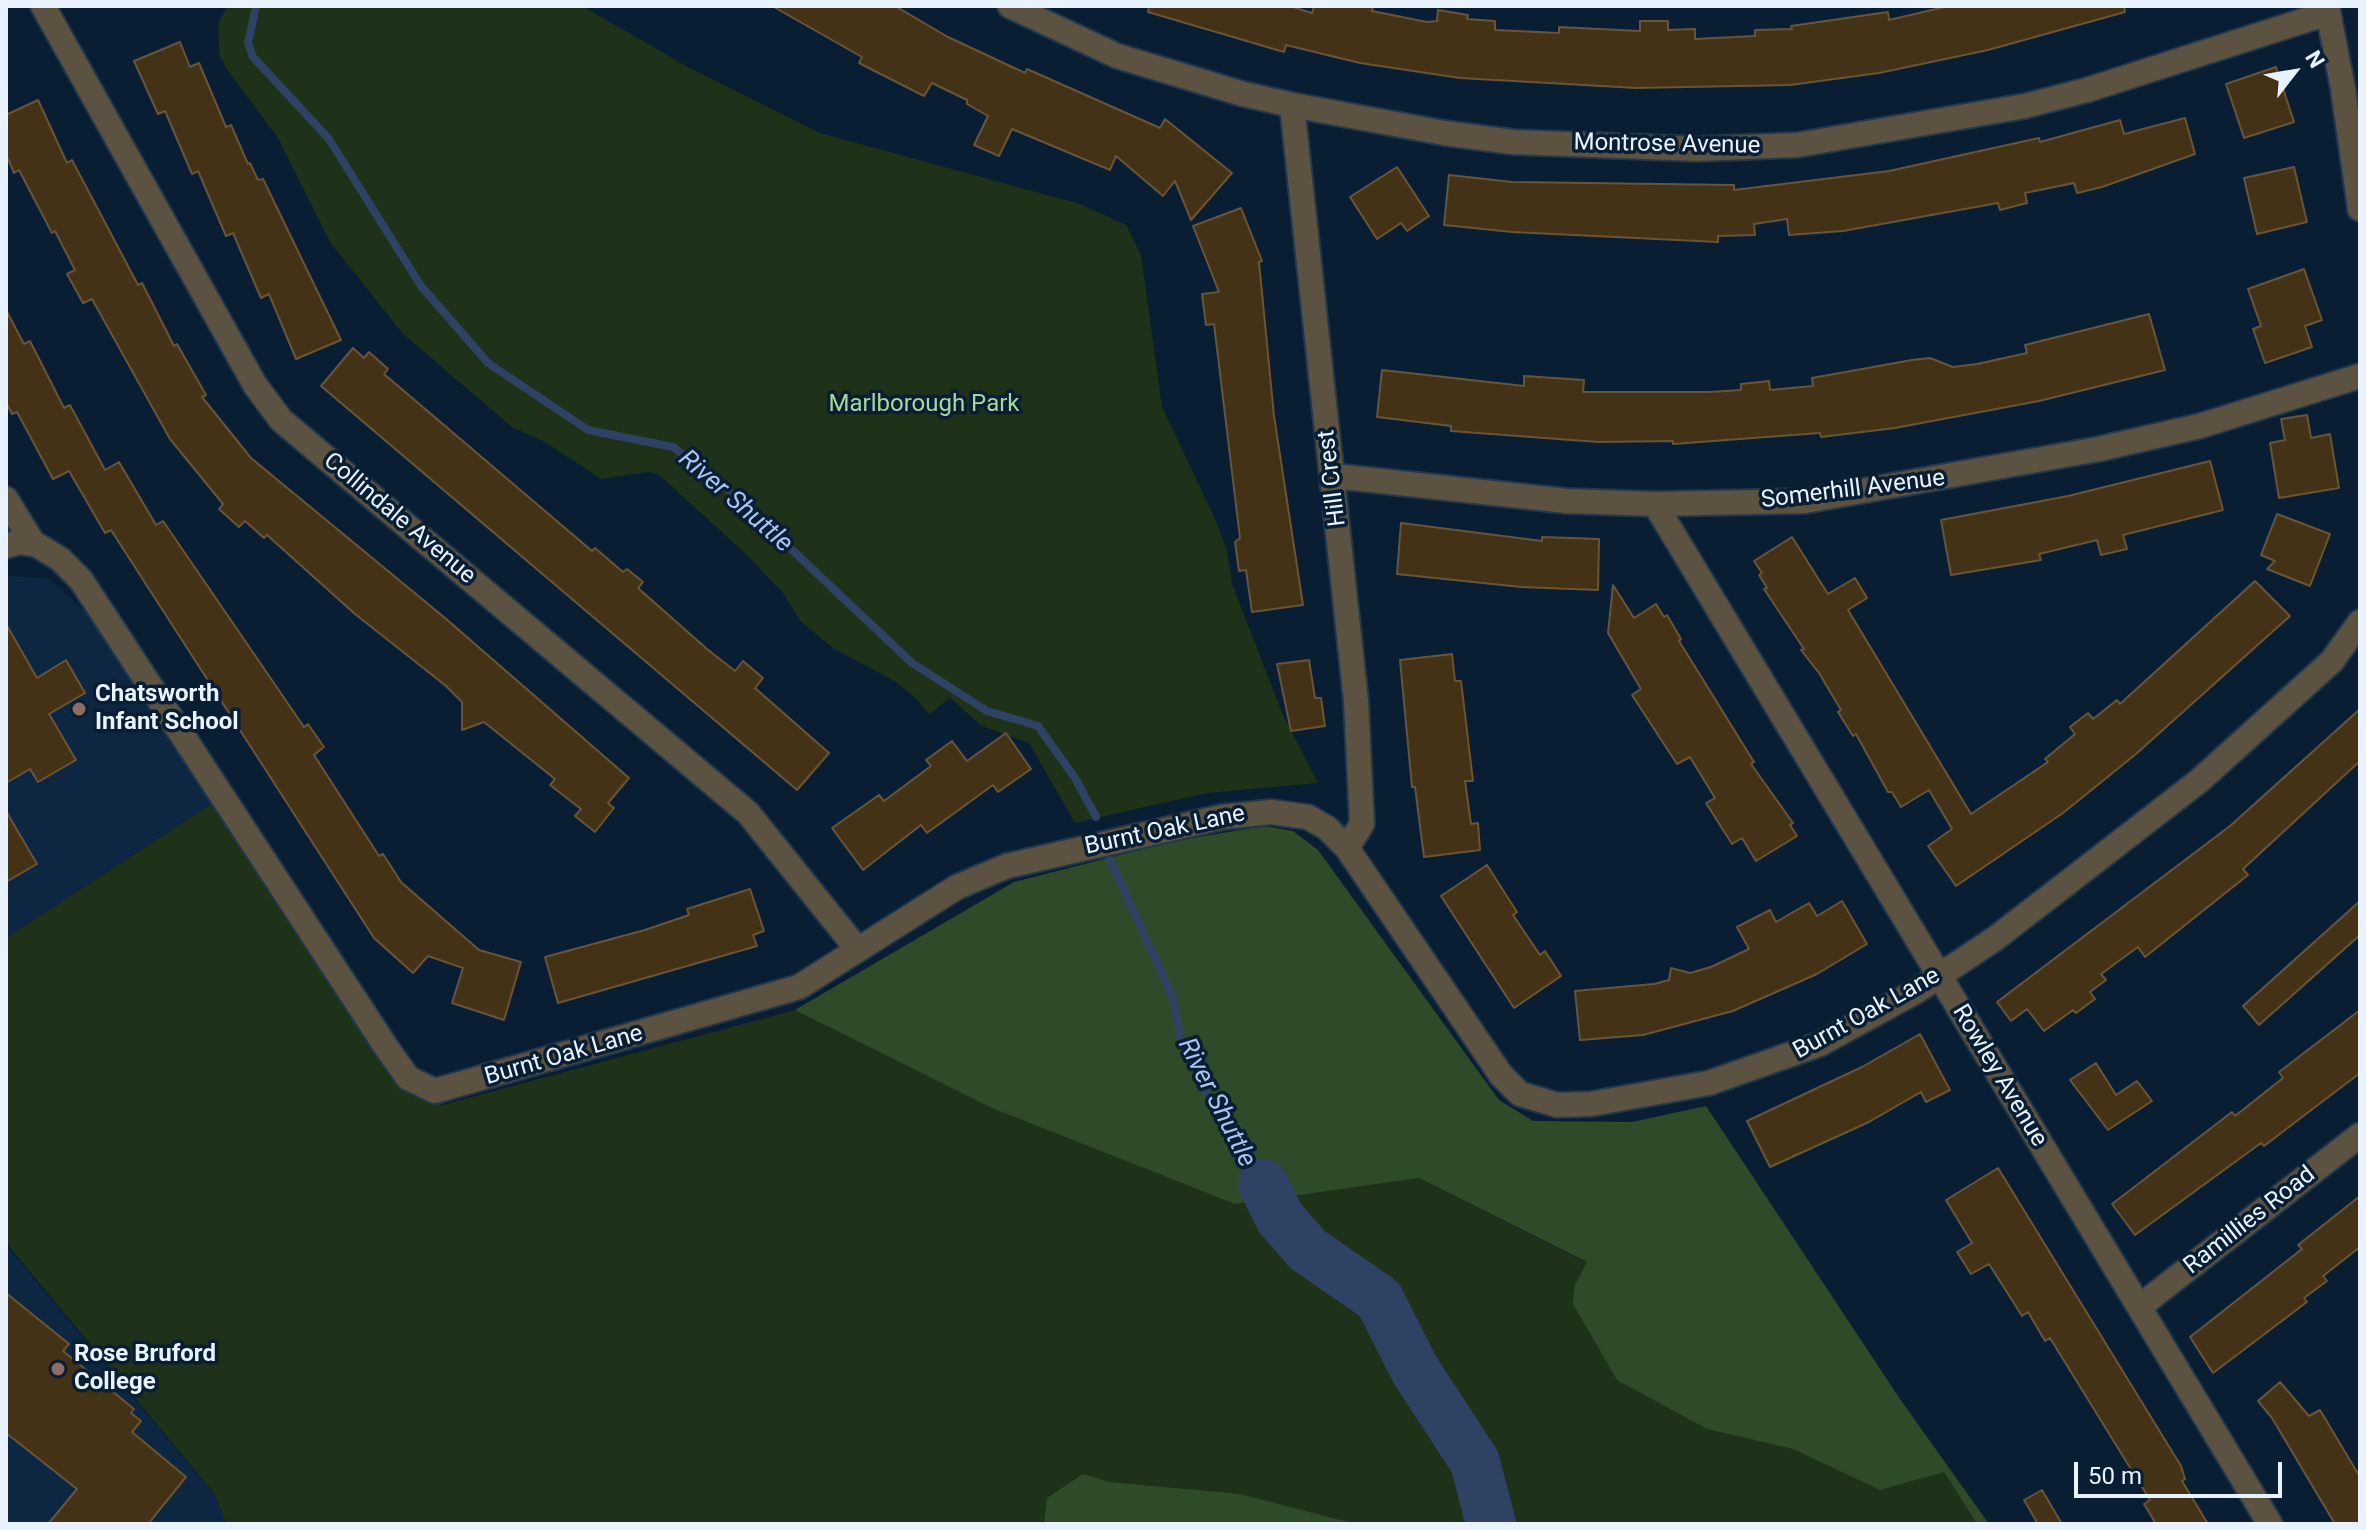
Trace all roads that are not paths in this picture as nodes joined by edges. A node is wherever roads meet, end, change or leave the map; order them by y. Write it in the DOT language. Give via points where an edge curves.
graph roads {
  1 [pos="43,6"];
  2 [pos="1010,6"];
  3 [pos="2327,10"];
  4 [pos="1292,105"];
  5 [pos="2360,209"];
  6 [pos="2360,376"];
  7 [pos="1334,476"];
  8 [pos="6,499"];
  9 [pos="1655,504"];
  10 [pos="33,543"];
  11 [pos="6,546"];
  12 [pos="2360,622"];
  13 [pos="1347,848"];
  14 [pos="858,950"];
  15 [pos="1939,976"];
  16 [pos="2360,1135"];
  17 [pos="2139,1307"];
  18 [pos="2270,1524"];
  1 -- 14 [label="street, Collindale Avenue" via="255,385 281,420 748,813"];
  2 -- 4 [label="street, Montrose Avenue" via="1117,56"];
  3 -- 4 [label="street, Montrose Avenue" via="2025,106 1797,145 1698,149 1513,142"];
  3 -- 5 [label="street"];
  4 -- 7 [label="street, Hill Crest"];
  6 -- 9 [label="street, Somerhill Avenue" via="2200,426 1945,479 1805,501"];
  7 -- 9 [label="street, Somerhill Avenue" via="1567,501"];
  7 -- 13 [label="street, Hill Crest" via="1363,797 1362,824"];
  8 -- 10 [label="street"];
  9 -- 15 [label="street, Rowley Avenue"];
  10 -- 11 [label="street"];
  10 -- 14 [label="street, Burnt Oak Lane" via="60,559 90,592 352,996 416,1084 445,1091 760,1000 808,983"];
  12 -- 15 [label="street, Burnt Oak Lane" via="2332,661 2199,781"];
  13 -- 14 [label="street, Burnt Oak Lane" via="1308,817 1271,812 1222,817 1007,866 957,887"];
  13 -- 15 [label="street, Burnt Oak Lane" via="1501,1075 1536,1101 1591,1104 1709,1083 1820,1044"];
  15 -- 17 [label="street, Rowley Avenue"];
  16 -- 17 [label="street, Ramillies Road"];
  17 -- 18 [label="street, Rowley Avenue"];
}
